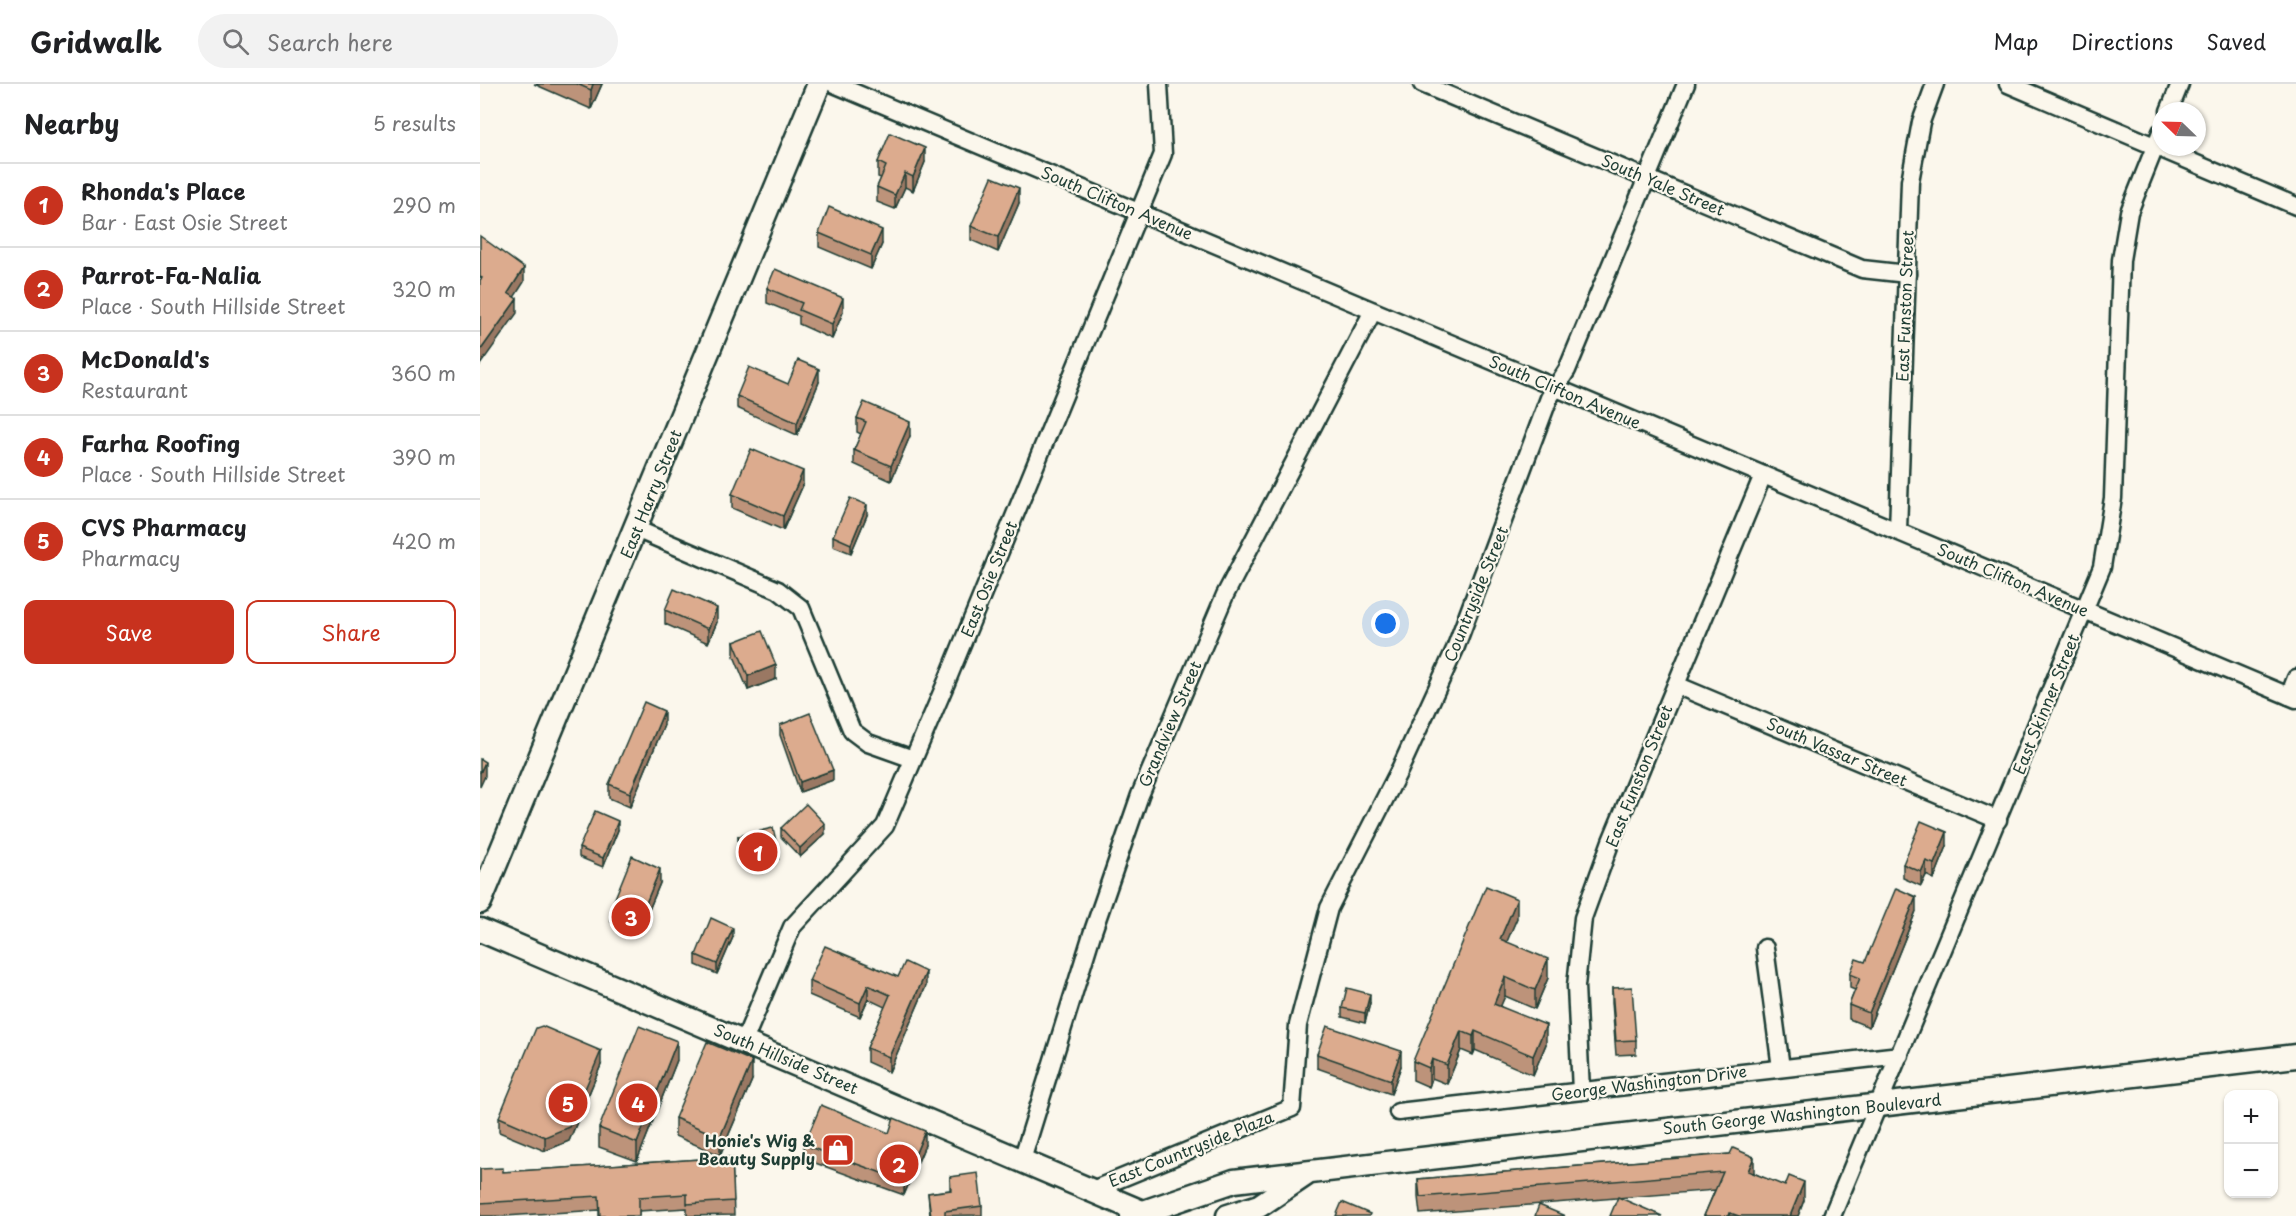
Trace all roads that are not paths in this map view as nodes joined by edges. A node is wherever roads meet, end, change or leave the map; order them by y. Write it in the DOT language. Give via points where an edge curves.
graph roads {
  1 [pos="819,84"];
  2 [pos="834,84"];
  3 [pos="1159,84"];
  4 [pos="1422,84"];
  5 [pos="1686,84"];
  6 [pos="1935,84"];
  7 [pos="2008,84"];
  8 [pos="2180,84"];
  9 [pos="2173,102"];
  10 [pos="2152,137"];
  11 [pos="2152,154"];
  12 [pos="2193,156"];
  13 [pos="1646,177"];
  14 [pos="2296,206"];
  15 [pos="1141,213"];
  16 [pos="1907,274"];
  17 [pos="1373,311"];
  18 [pos="1556,388"];
  19 [pos="1763,475"];
  20 [pos="636,529"];
  21 [pos="1898,531"];
  22 [pos="2085,610"];
  23 [pos="2296,678"];
  24 [pos="1676,685"];
  25 [pos="2292,698"];
  26 [pos="913,759"];
  27 [pos="1998,820"];
  28 [pos="480,902"];
  29 [pos="480,930"];
  30 [pos="1765,948"];
  31 [pos="744,1041"];
  32 [pos="1900,1055"];
  33 [pos="2296,1056"];
  34 [pos="1781,1068"];
  35 [pos="1581,1091"];
  36 [pos="1879,1105"];
  37 [pos="1292,1108"];
  38 [pos="1398,1112"];
  39 [pos="1022,1160"];
  40 [pos="1308,1173"];
  41 [pos="1090,1191"];
  42 [pos="1141,1215"];
  43 [pos="1228,1216"];
  44 [pos="1832,1216"];
  1 -- 20 [label="main road, East Harry Street"];
  2 -- 15 [label="street, South Clifton Avenue"];
  3 -- 15 [label="street, East Osie Street" via="1163,154"];
  4 -- 13 [label="street, South Yale Street"];
  5 -- 13 [label="street, Countryside Street"];
  6 -- 16 [label="street, East Funston Street" via="1921,122 1910,181"];
  7 -- 10 [label="street"];
  8 -- 9 [label="street"];
  11 -- 22 [label="street, East Skinner Street" via="2129,212 2121,260 2113,498 2103,567"];
  12 -- 14 [label="street"];
  13 -- 16 [label="street, South Yale Street" via="1862,269"];
  13 -- 18 [label="street, Countryside Street" via="1567,370"];
  15 -- 17 [label="street, South Clifton Avenue"];
  15 -- 26 [label="street, East Osie Street"];
  16 -- 21 [label="street, East Funston Street"];
  17 -- 18 [label="street, South Clifton Avenue"];
  17 -- 39 [label="street, Grandview Street" via="1226,595 1140,795"];
  18 -- 19 [label="street, South Clifton Avenue"];
  18 -- 37 [label="street, Countryside Street" via="1455,649 1400,769 1329,908 1298,1025"];
  19 -- 21 [label="street, South Clifton Avenue"];
  19 -- 24 [label="street, East Funston Street"];
  20 -- 26 [label="street" via="778,590 795,602 852,731 868,743"];
  20 -- 28 [label="main road, East Harry Street"];
  21 -- 22 [label="street, South Clifton Avenue"];
  22 -- 25 [label="street, South Clifton Avenue"];
  22 -- 27 [label="street, East Skinner Street"];
  23 -- 25 [label="street"];
  24 -- 27 [label="street, South Vassar Street"];
  24 -- 35 [label="street, East Funston Street" via="1611,841 1584,918 1576,986"];
  26 -- 31 [label="street, East Osie Street" via="885,826 792,927"];
  27 -- 32 [label="street, East Skinner Street"];
  29 -- 31 [label="main road, South Hillside Street"];
  30 -- 34 [label="street"];
  31 -- 39 [label="main road, South Hillside Street"];
  32 -- 34 [label="street, George Washington Drive"];
  32 -- 36 [label="street, East Skinner Street"];
  33 -- 36 [label="main road, South George Washington Boulevard"];
  34 -- 35 [label="street, George Washington Drive"];
  35 -- 38 [label="street, George Washington Drive"];
  36 -- 40 [label="main road, South George Washington Boulevard"];
  36 -- 44 [label="street, East Skinner Street"];
  37 -- 41 [label="street, East Countryside Plaza"];
  39 -- 41 [label="main road, South Hillside Street"];
  40 -- 42 [label="main road, South George Washington Boulevard" via="1234,1181"];
  40 -- 43 [label="main road, South George Washington Boulevard" via="1259,1206"];
  41 -- 42 [label="main road, South Hillside Street"];
}
